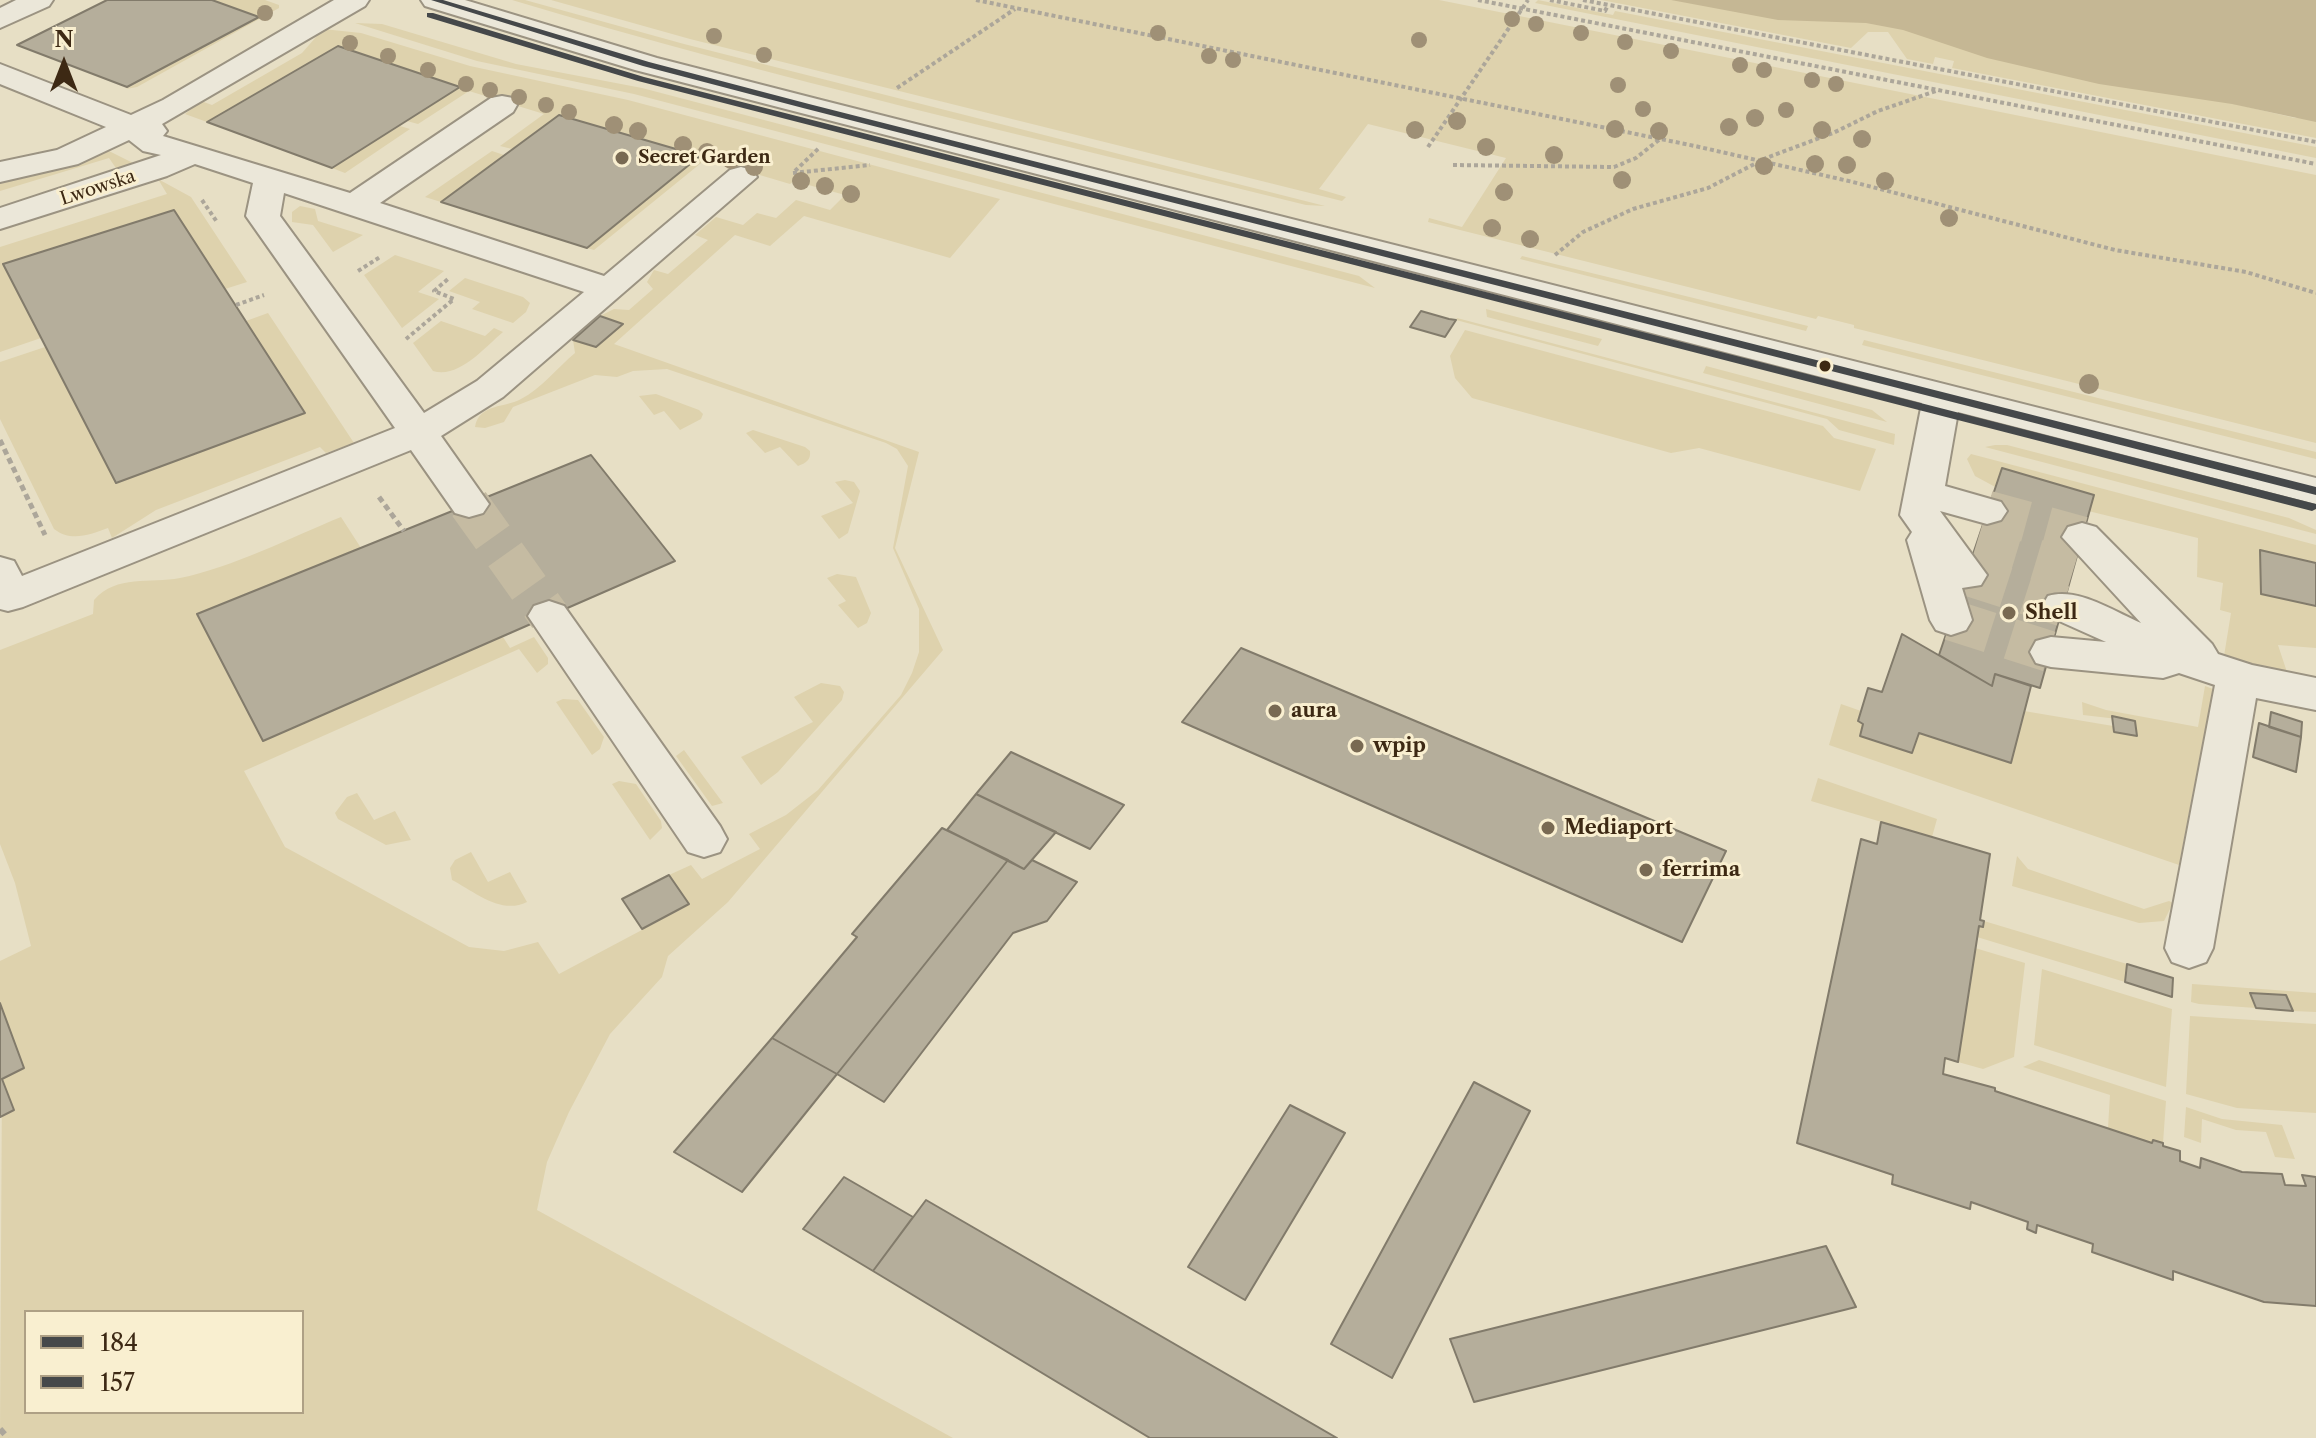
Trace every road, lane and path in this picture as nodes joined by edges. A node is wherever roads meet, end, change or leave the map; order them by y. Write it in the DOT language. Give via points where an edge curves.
graph roads {
  1 [pos="39,0"];
  2 [pos="355,0"];
  3 [pos="435,0"];
  4 [pos="976,0"];
  5 [pos="1478,0"];
  6 [pos="1528,0"];
  7 [pos="1550,0"];
  8 [pos="1583,0"];
  9 [pos="1608,5"];
  10 [pos="1016,8"];
  11 [pos="1523,9"];
  12 [pos="0,19"];
  13 [pos="0,73"];
  14 [pos="1937,90"];
  15 [pos="891,93"];
  16 [pos="1461,98"];
  17 [pos="502,105"];
  18 [pos="143,116"];
  19 [pos="1660,139"];
  20 [pos="2316,142"];
  21 [pos="820,147"];
  22 [pos="1428,147"];
  23 [pos="194,153"];
  24 [pos="1759,161"];
  25 [pos="883,163"];
  26 [pos="2316,164"];
  27 [pos="1453,165"];
  28 [pos="156,169"];
  29 [pos="0,172"];
  30 [pos="793,173"];
  31 [pos="741,177"];
  32 [pos="270,180"];
  33 [pos="782,181"];
  34 [pos="352,207"];
  35 [pos="0,219"];
  36 [pos="224,232"];
  37 [pos="393,249"];
  38 [pos="1552,258"];
  39 [pos="458,271"];
  40 [pos="354,273"];
  41 [pos="257,282"];
  42 [pos="609,289"];
  43 [pos="2316,293"];
  44 [pos="236,305"];
  45 [pos="405,339"];
  46 [pos="1942,396"];
  47 [pos="0,440"];
  48 [pos="423,440"];
  49 [pos="2316,491"];
  50 [pos="469,504"];
  51 [pos="1921,504"];
  52 [pos="54,539"];
  53 [pos="1977,542"];
  54 [pos="4,584"];
  55 [pos="549,616"];
  56 [pos="1951,620"];
  57 [pos="2051,652"];
  58 [pos="2224,672"];
  59 [pos="2316,694"];
  60 [pos="704,839"];
  61 [pos="2189,948"];
  62 [pos="0,1429"];
  63 [pos="8,1438"];
  1 -- 12 [label="street"];
  2 -- 18 [label="street, Lwowska"];
  3 -- 46 [label="street" via="661,68"];
  4 -- 10 [label="path"];
  5 -- 11 [label="path"];
  6 -- 11 [label="path"];
  7 -- 9 [label="path" via="1605,11"];
  8 -- 9 [label="path"];
  9 -- 20 [label="path"];
  10 -- 15 [label="path"];
  10 -- 16 [label="path"];
  11 -- 14 [label="path"];
  11 -- 16 [label="path"];
  13 -- 18 [label="street"];
  14 -- 24 [label="path"];
  14 -- 26 [label="path"];
  16 -- 19 [label="path"];
  16 -- 22 [label="path"];
  17 -- 34 [label="street"];
  18 -- 23 [label="street" via="154,144"];
  18 -- 29 [label="street, Lwowska" via="67,157"];
  19 -- 24 [label="path"];
  19 -- 27 [label="path" via="1614,167"];
  21 -- 30 [label="path"];
  23 -- 28 [label="street, Lwowska"];
  23 -- 32 [label="street"];
  24 -- 38 [label="path" via="1708,188 1633,209 1583,232"];
  24 -- 43 [label="path" via="2115,250 2246,272"];
  25 -- 30 [label="path"];
  28 -- 35 [label="street, Lwowska"];
  28 -- 36 [label="path" via="199,195"];
  30 -- 33 [label="path"];
  31 -- 42 [label="street"];
  32 -- 34 [label="street"];
  32 -- 48 [label="street" via="263,216"];
  34 -- 42 [label="street"];
  37 -- 40 [label="path"];
  39 -- 45 [label="path" via="434,291 454,299"];
  41 -- 44 [label="path" via="265,295"];
  42 -- 48 [label="street"];
  46 -- 49 [label="street"];
  46 -- 51 [label="street"];
  47 -- 52 [label="path" via="45,535"];
  48 -- 50 [label="street"];
  48 -- 54 [label="street" via="105,560"];
  51 -- 53 [label="street"];
  51 -- 56 [label="street"];
  55 -- 60 [label="street"];
  57 -- 58 [label="street"];
  58 -- 58 [label="street" via="2073,571"];
  58 -- 59 [label="street"];
  58 -- 61 [label="street"];
  62 -- 63 [label="path"];
}
